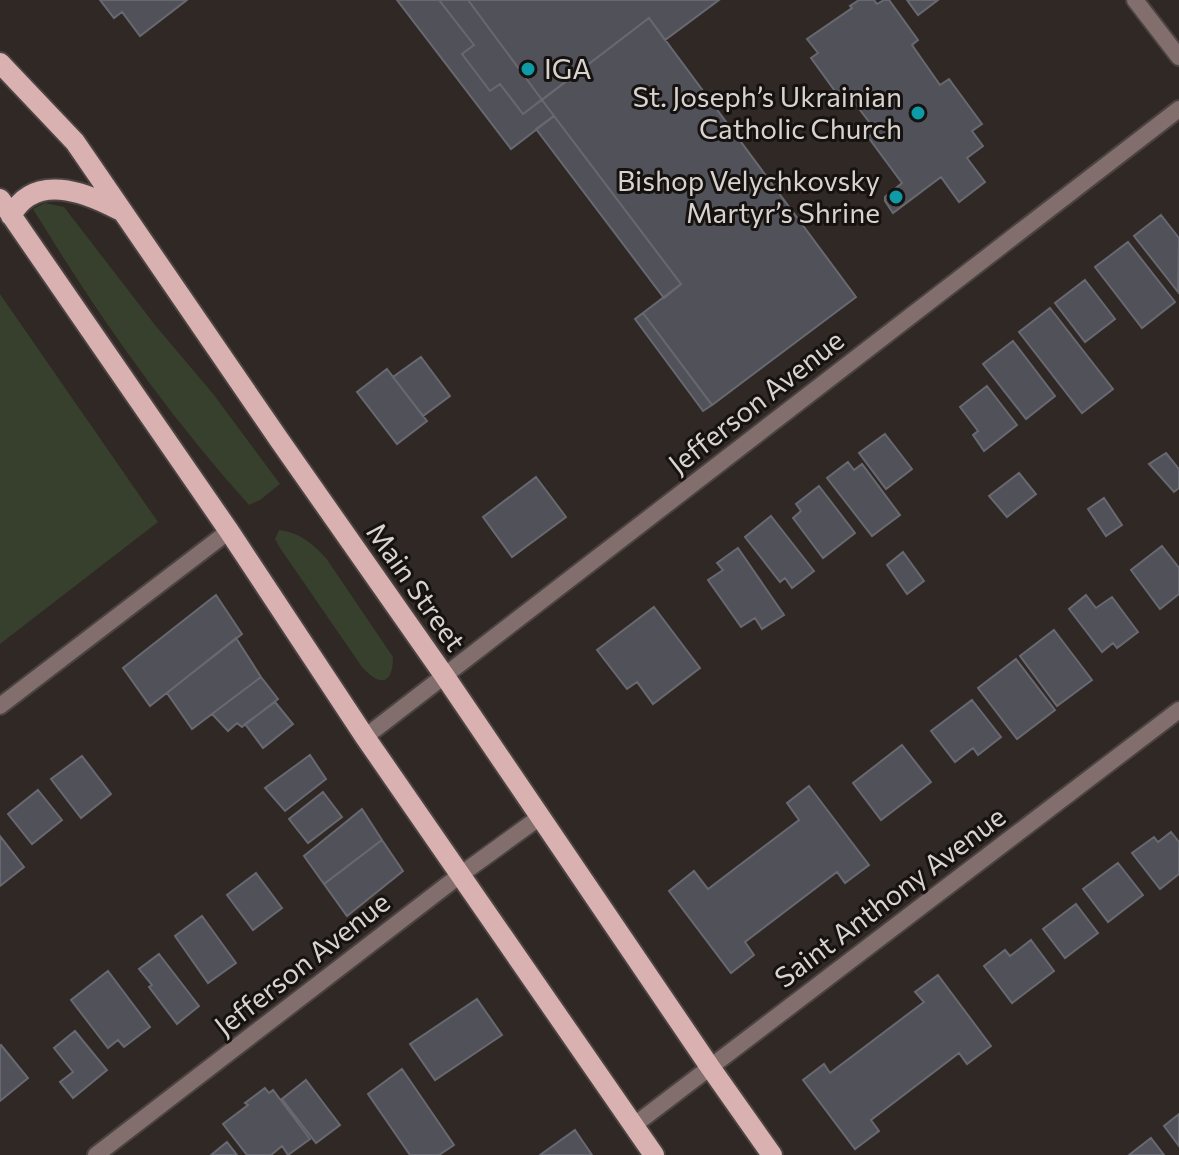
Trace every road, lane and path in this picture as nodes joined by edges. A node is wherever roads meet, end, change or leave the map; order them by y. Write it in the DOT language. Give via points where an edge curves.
graph roads {
  1 [pos="1135,0"];
  2 [pos="1179,57"];
  3 [pos="0,63"];
  4 [pos="1179,109"];
  5 [pos="6,207"];
  6 [pos="123,212"];
  7 [pos="229,531"];
  8 [pos="444,675"];
  9 [pos="0,706"];
  10 [pos="1179,710"];
  11 [pos="365,737"];
  12 [pos="540,817"];
  13 [pos="460,875"];
  14 [pos="710,1067"];
  15 [pos="633,1126"];
  16 [pos="96,1155"];
  17 [pos="654,1155"];
  18 [pos="772,1155"];
  1 -- 2 [label="street"];
  3 -- 6 [label="main road, Main Street" via="75,142"];
  4 -- 8 [label="street, Jefferson Avenue"];
  5 -- 6 [label="main road" via="29,194 69,190"];
  5 -- 7 [label="main road"];
  6 -- 8 [label="main road, Main Street"];
  7 -- 9 [label="street"];
  7 -- 11 [label="main road"];
  8 -- 11 [label="street, Jefferson Avenue"];
  8 -- 12 [label="main road, Main Street"];
  10 -- 14 [label="street, Saint Anthony Avenue"];
  11 -- 13 [label="main road"];
  12 -- 13 [label="street, Jefferson Avenue"];
  12 -- 14 [label="main road, Main Street"];
  13 -- 15 [label="main road"];
  13 -- 16 [label="street, Jefferson Avenue"];
  14 -- 15 [label="street, Saint Anthony Avenue"];
  14 -- 18 [label="main road, Main Street"];
  15 -- 17 [label="main road"];
}
